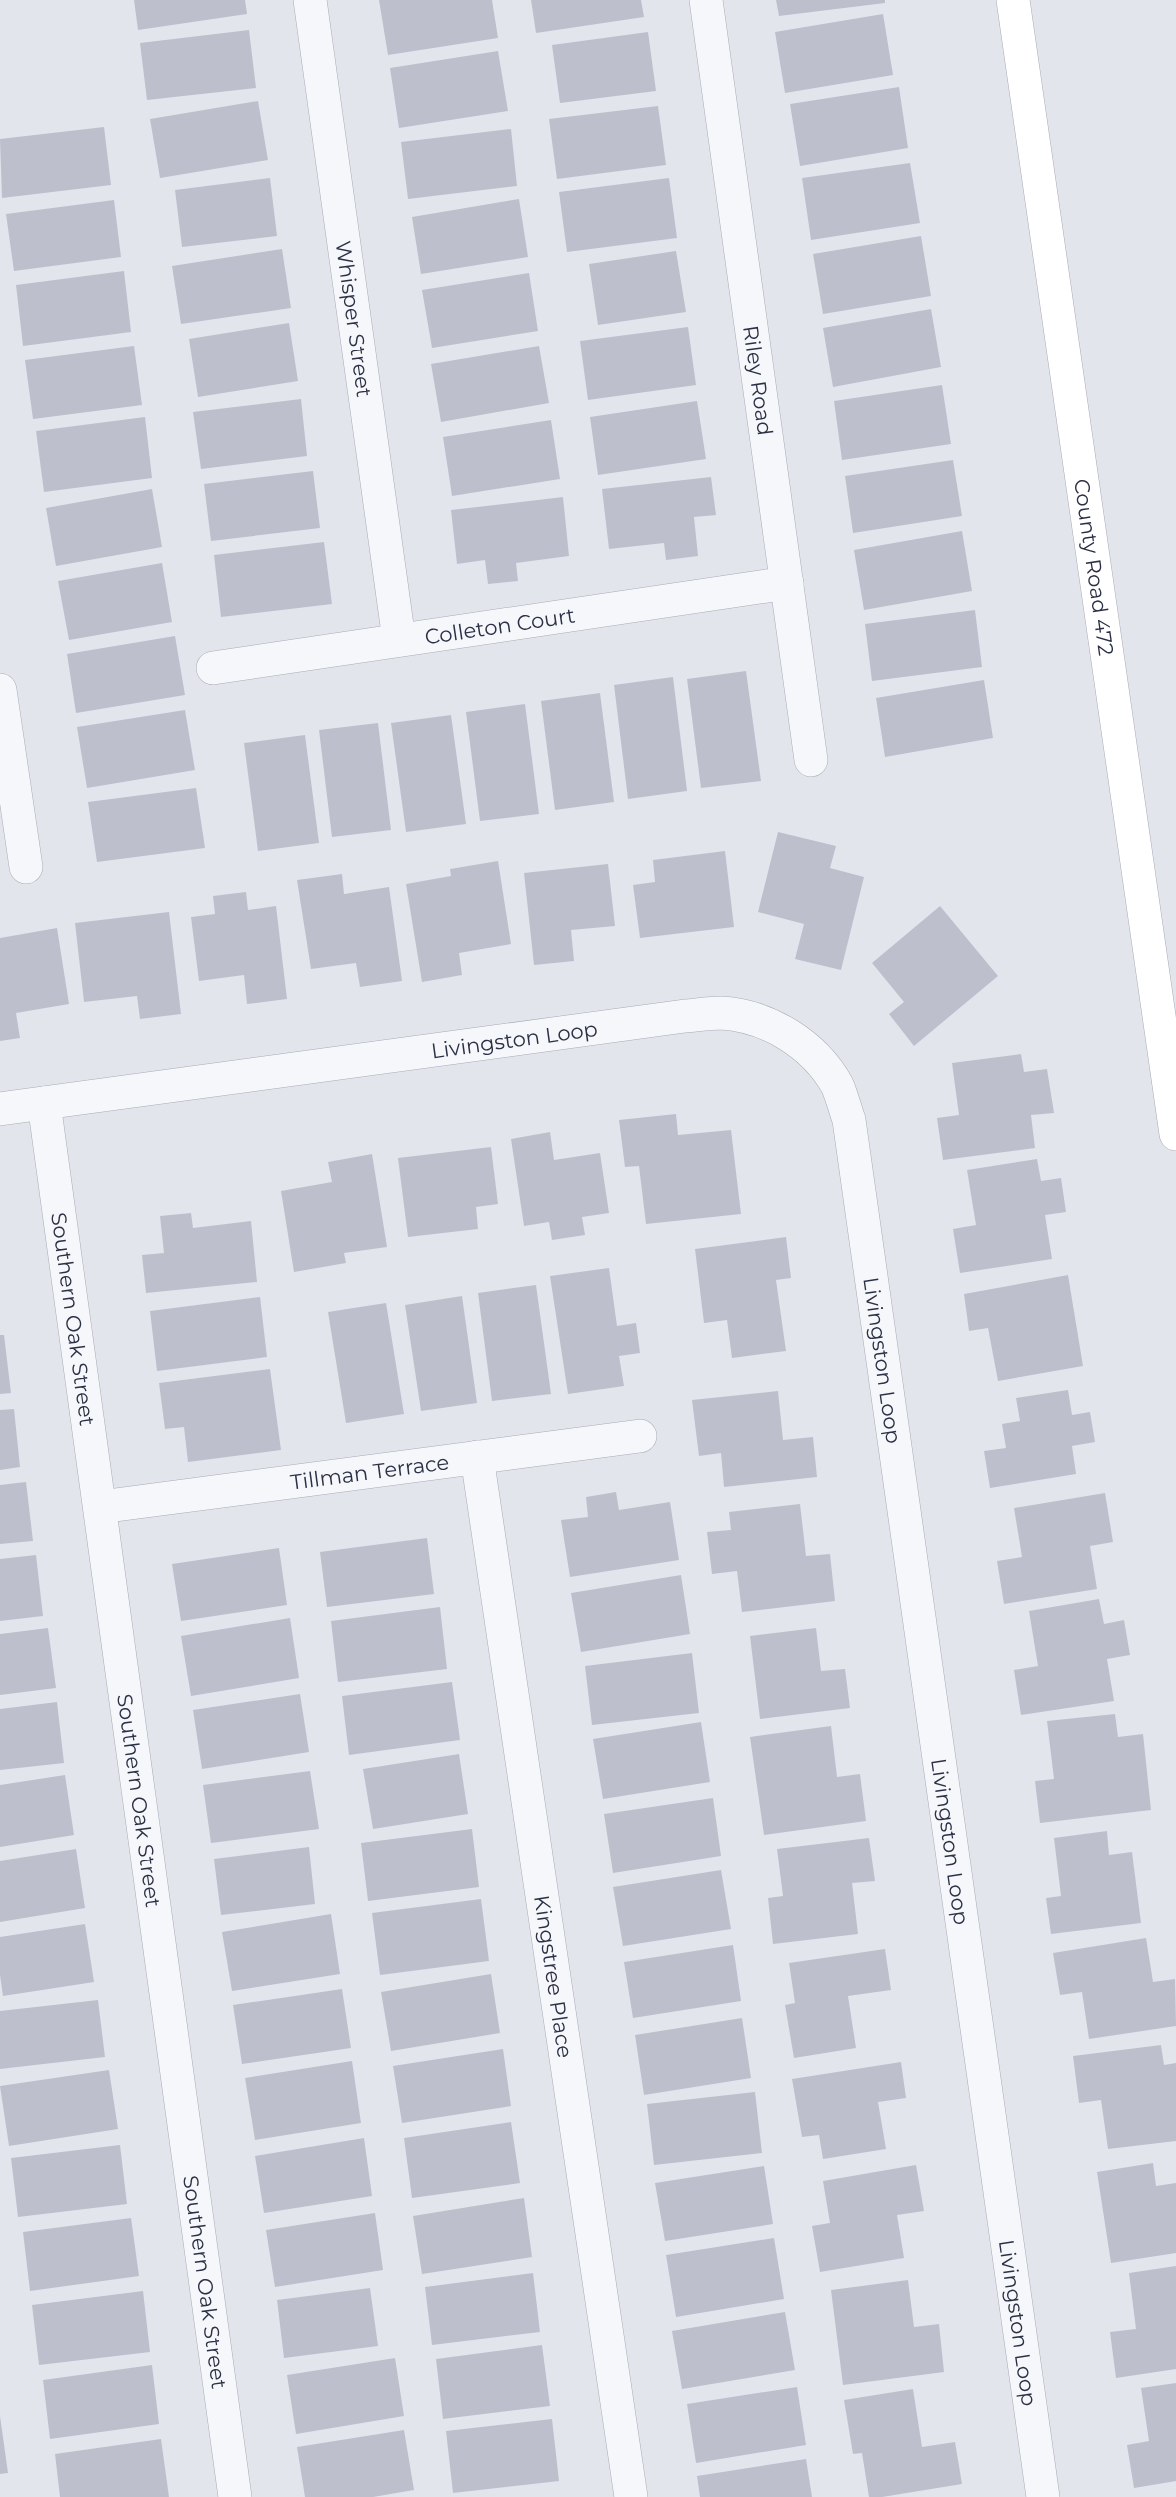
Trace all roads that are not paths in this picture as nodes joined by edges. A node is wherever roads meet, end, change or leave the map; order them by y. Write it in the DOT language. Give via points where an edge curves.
graph roads {
  1 [pos="310,0"];
  2 [pos="706,0"];
  3 [pos="1013,0"];
  4 [pos="787,583"];
  5 [pos="399,640"];
  6 [pos="213,668"];
  7 [pos="0,692"];
  8 [pos="811,760"];
  9 [pos="26,867"];
  10 [pos="45,1103"];
  11 [pos="0,1109"];
  12 [pos="1176,1134"];
  13 [pos="640,1436"];
  14 [pos="477,1457"];
  15 [pos="100,1507"];
  16 [pos="235,2497"];
  17 [pos="631,2497"];
  18 [pos="1043,2497"];
  1 -- 5 [label="street, Whisper Street"];
  2 -- 4 [label="street, Riley Road"];
  3 -- 12 [label="street, County Road 472"];
  4 -- 5 [label="street, Colleton Court"];
  4 -- 8 [label="street, Riley Road"];
  5 -- 6 [label="street, Colleton Court"];
  7 -- 9 [label="street"];
  10 -- 11 [label="street, Livingston Loop"];
  10 -- 15 [label="street, Southern Oak Street"];
  10 -- 18 [label="street, Livingston Loop" via="722,1013 759,1020 789,1035 812,1054 837,1085 849,1120"];
  13 -- 14 [label="street, Tillman Terrace"];
  14 -- 15 [label="street, Tillman Terrace"];
  14 -- 17 [label="street, Kingstree Place"];
  15 -- 16 [label="street, Southern Oak Street"];
}
